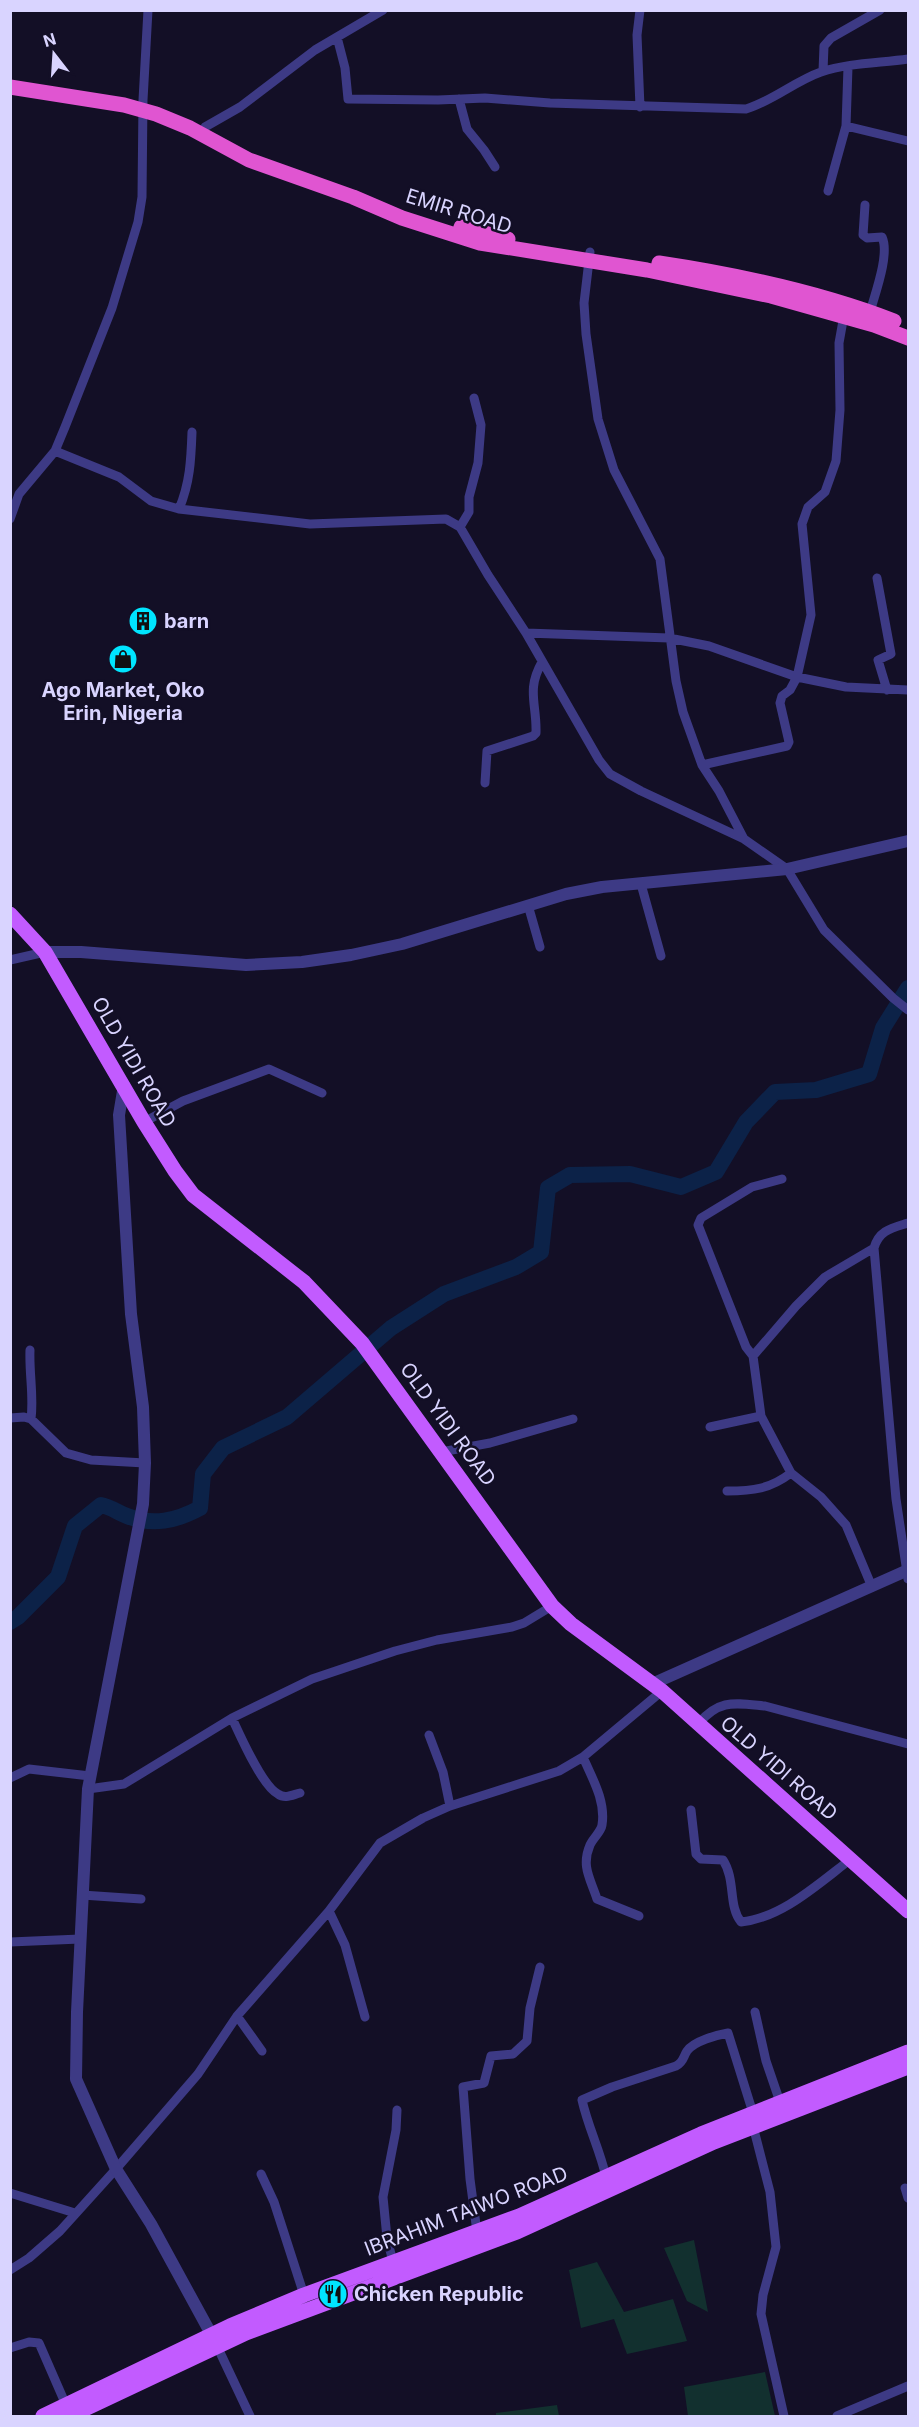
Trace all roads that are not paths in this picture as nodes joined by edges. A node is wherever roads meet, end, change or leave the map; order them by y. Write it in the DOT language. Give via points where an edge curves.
graph roads {
  1 [pos="148,10"];
  2 [pos="358,10"];
  3 [pos="383,10"];
  4 [pos="640,10"];
  5 [pos="880,10"];
  6 [pos="363,21"];
  7 [pos="337,37"];
  8 [pos="909,59"];
  9 [pos="848,67"];
  10 [pos="823,71"];
  11 [pos="10,78"];
  12 [pos="10,87"];
  13 [pos="459,99"];
  14 [pos="144,105"];
  15 [pos="640,107"];
  16 [pos="846,126"];
  17 [pos="203,131"];
  18 [pos="909,141"];
  19 [pos="495,167"];
  20 [pos="828,191"];
  21 [pos="865,206"];
  22 [pos="589,257"];
  23 [pos="870,312"];
  24 [pos="844,315"];
  25 [pos="909,327"];
  26 [pos="909,338"];
  27 [pos="474,398"];
  28 [pos="192,432"];
  29 [pos="55,451"];
  30 [pos="15,495"];
  31 [pos="179,509"];
  32 [pos="10,519"];
  33 [pos="460,527"];
  34 [pos="877,578"];
  35 [pos="526,633"];
  36 [pos="669,638"];
  37 [pos="542,662"];
  38 [pos="797,677"];
  39 [pos="887,690"];
  40 [pos="909,690"];
  41 [pos="702,765"];
  42 [pos="485,783"];
  43 [pos="744,839"];
  44 [pos="909,841"];
  45 [pos="787,869"];
  46 [pos="641,884"];
  47 [pos="528,905"];
  48 [pos="10,914"];
  49 [pos="540,947"];
  50 [pos="45,952"];
  51 [pos="661,956"];
  52 [pos="10,960"];
  53 [pos="908,1010"];
  54 [pos="124,1085"];
  55 [pos="322,1093"];
  56 [pos="144,1122"];
  57 [pos="782,1179"];
  58 [pos="909,1223"];
  59 [pos="874,1248"];
  60 [pos="30,1350"];
  61 [pos="753,1356"];
  62 [pos="761,1416"];
  63 [pos="10,1418"];
  64 [pos="31,1419"];
  65 [pos="573,1419"];
  66 [pos="710,1427"];
  67 [pos="441,1452"];
  68 [pos="145,1463"];
  69 [pos="791,1473"];
  70 [pos="728,1491"];
  71 [pos="908,1574"];
  72 [pos="872,1587"];
  73 [pos="552,1606"];
  74 [pos="657,1688"];
  75 [pos="232,1718"];
  76 [pos="698,1724"];
  77 [pos="429,1735"];
  78 [pos="909,1744"];
  79 [pos="583,1757"];
  80 [pos="90,1776"];
  81 [pos="10,1778"];
  82 [pos="88,1789"];
  83 [pos="300,1793"];
  84 [pos="450,1806"];
  85 [pos="691,1810"];
  86 [pos="851,1859"];
  87 [pos="82,1895"];
  88 [pos="141,1899"];
  89 [pos="329,1911"];
  90 [pos="909,1911"];
  91 [pos="639,1916"];
  92 [pos="80,1939"];
  93 [pos="10,1942"];
  94 [pos="540,1967"];
  95 [pos="755,2012"];
  96 [pos="237,2016"];
  97 [pos="364,2017"];
  98 [pos="262,2051"];
  99 [pos="909,2052"];
  100 [pos="909,2067"];
  101 [pos="780,2102"];
  102 [pos="397,2110"];
  103 [pos="753,2119"];
  104 [pos="116,2169"];
  105 [pos="261,2174"];
  106 [pos="606,2177"];
  107 [pos="905,2187"];
  108 [pos="10,2193"];
  109 [pos="909,2198"];
  110 [pos="75,2213"];
  111 [pos="477,2232"];
  112 [pos="393,2262"];
  113 [pos="10,2270"];
  114 [pos="304,2295"];
  115 [pos="214,2340"];
  116 [pos="10,2348"];
  117 [pos="909,2386"];
  118 [pos="68,2411"];
  119 [pos="43,2416"];
  120 [pos="250,2416"];
  121 [pos="784,2416"];
  122 [pos="837,2416"];
  1 -- 14 [label="street"];
  2 -- 6 [label="street"];
  3 -- 6 [label="street"];
  4 -- 15 [label="street"];
  5 -- 10 [label="street" via="831,38 824,46"];
  6 -- 7 [label="street"];
  7 -- 13 [label="street" via="348,99"];
  7 -- 17 [label="street"];
  8 -- 9 [label="street"];
  9 -- 10 [label="street"];
  9 -- 16 [label="street"];
  10 -- 15 [label="street" via="747,109"];
  11 -- 14 [label="highway, EMIR ROAD"];
  12 -- 14 [label="highway, EMIR ROAD"];
  13 -- 15 [label="street"];
  13 -- 19 [label="street" via="467,129"];
  14 -- 17 [label="highway, EMIR ROAD" via="160,105"];
  14 -- 29 [label="street" via="138,222 112,308"];
  16 -- 18 [label="street"];
  16 -- 20 [label="street"];
  17 -- 22 [label="highway, EMIR ROAD" via="413,213"];
  21 -- 23 [label="street" via="863,235 882,237 885,249"];
  22 -- 23 [label="highway, EMIR ROAD" via="743,278"];
  22 -- 24 [label="highway, EMIR ROAD"];
  22 -- 36 [label="street" via="584,303 598,419 614,470 660,559"];
  23 -- 25 [label="highway, EMIR ROAD"];
  24 -- 26 [label="highway, EMIR ROAD"];
  24 -- 38 [label="street" via="839,343 836,461 825,492 808,507 802,524 811,615"];
  27 -- 33 [label="street" via="481,426 478,463 469,512"];
  28 -- 31 [label="street" via="188,489"];
  29 -- 30 [label="street"];
  29 -- 31 [label="street" via="118,477 151,501"];
  30 -- 32 [label="street"];
  31 -- 33 [label="street" via="310,524 446,519"];
  33 -- 35 [label="street"];
  34 -- 39 [label="street" via="891,648 891,654 878,660"];
  35 -- 36 [label="street"];
  35 -- 37 [label="street"];
  36 -- 38 [label="street" via="709,646"];
  36 -- 41 [label="street" via="683,712"];
  37 -- 42 [label="street" via="532,688 536,733 488,751"];
  37 -- 43 [label="street" via="610,774"];
  38 -- 39 [label="street"];
  38 -- 41 [label="street" via="780,703 789,739 787,746"];
  39 -- 40 [label="street"];
  41 -- 43 [label="street"];
  43 -- 45 [label="street"];
  44 -- 45 [label="street"];
  45 -- 46 [label="street"];
  45 -- 53 [label="street" via="824,930"];
  46 -- 47 [label="street" via="593,888"];
  46 -- 51 [label="street"];
  47 -- 49 [label="street"];
  47 -- 50 [label="street" via="402,944 302,962 246,965"];
  48 -- 50 [label="main road, OLD YIDI ROAD"];
  50 -- 52 [label="street"];
  50 -- 54 [label="main road, OLD YIDI ROAD"];
  54 -- 56 [label="main road, OLD YIDI ROAD"];
  54 -- 68 [label="street" via="119,1115"];
  55 -- 56 [label="street" via="268,1069 183,1101"];
  56 -- 67 [label="main road, OLD YIDI ROAD" via="193,1195 303,1282 367,1349"];
  57 -- 61 [label="street" via="752,1187 701,1218 698,1225"];
  58 -- 59 [label="street" via="877,1236"];
  59 -- 61 [label="street" via="825,1277"];
  59 -- 71 [label="street" via="896,1499"];
  60 -- 64 [label="street" via="34,1396"];
  61 -- 62 [label="street"];
  62 -- 66 [label="street"];
  62 -- 69 [label="street"];
  63 -- 64 [label="street"];
  64 -- 68 [label="street" via="66,1454 91,1460"];
  65 -- 67 [label="street" via="490,1443"];
  67 -- 73 [label="main road, OLD YIDI ROAD"];
  68 -- 80 [label="street" via="143,1504"];
  69 -- 70 [label="street" via="758,1490"];
  69 -- 72 [label="street" via="821,1497 846,1525"];
  71 -- 72 [label="street"];
  72 -- 74 [label="street"];
  73 -- 74 [label="main road, OLD YIDI ROAD"];
  73 -- 75 [label="street" via="512,1627 405,1648 312,1679"];
  74 -- 76 [label="main road, OLD YIDI ROAD"];
  74 -- 79 [label="street"];
  75 -- 82 [label="street" via="124,1784"];
  75 -- 83 [label="street" via="276,1794 285,1797"];
  76 -- 78 [label="street" via="709,1710 725,1703 750,1704"];
  76 -- 86 [label="main road, OLD YIDI ROAD"];
  77 -- 84 [label="street"];
  79 -- 84 [label="street" via="559,1771"];
  79 -- 91 [label="street" via="600,1796 603,1814 602,1828 584,1863 597,1899"];
  80 -- 81 [label="street" via="29,1769"];
  80 -- 82 [label="street"];
  82 -- 87 [label="street"];
  84 -- 89 [label="street" via="380,1843"];
  85 -- 86 [label="street" via="696,1854 701,1859 723,1860 730,1872 735,1915 741,1922 794,1903"];
  86 -- 90 [label="main road, OLD YIDI ROAD"];
  87 -- 88 [label="street"];
  87 -- 92 [label="street"];
  89 -- 96 [label="street"];
  89 -- 97 [label="street" via="345,1945"];
  92 -- 93 [label="street"];
  92 -- 104 [label="street" via="76,2079"];
  94 -- 111 [label="street" via="527,2041 513,2054 491,2056 484,2083 463,2087"];
  95 -- 101 [label="street"];
  96 -- 98 [label="street"];
  96 -- 104 [label="street" via="198,2074"];
  99 -- 101 [label="main road, IBRAHIM TAIWO ROAD"];
  100 -- 103 [label="main road, IBRAHIM TAIWO ROAD"];
  101 -- 103 [label="main road, IBRAHIM TAIWO ROAD"];
  102 -- 112 [label="street" via="383,2197"];
  103 -- 106 [label="main road, IBRAHIM TAIWO ROAD" via="658,2152"];
  103 -- 106 [label="street" via="728,2033 693,2045 681,2064 582,2100"];
  103 -- 115 [label="main road, IBRAHIM TAIWO ROAD" via="517,2232"];
  103 -- 121 [label="street" via="770,2192 776,2247 762,2314"];
  104 -- 110 [label="street"];
  104 -- 115 [label="street" via="151,2224"];
  105 -- 114 [label="street"];
  106 -- 111 [label="main road, IBRAHIM TAIWO ROAD"];
  107 -- 109 [label="street"];
  108 -- 110 [label="street"];
  110 -- 113 [label="street" via="44,2246"];
  111 -- 112 [label="main road, IBRAHIM TAIWO ROAD"];
  112 -- 114 [label="main road, IBRAHIM TAIWO ROAD"];
  114 -- 115 [label="main road, IBRAHIM TAIWO ROAD"];
  115 -- 118 [label="main road, IBRAHIM TAIWO ROAD"];
  115 -- 120 [label="street"];
  116 -- 118 [label="street" via="39,2343"];
  117 -- 122 [label="street"];
  118 -- 119 [label="main road, IBRAHIM TAIWO ROAD"];
}
